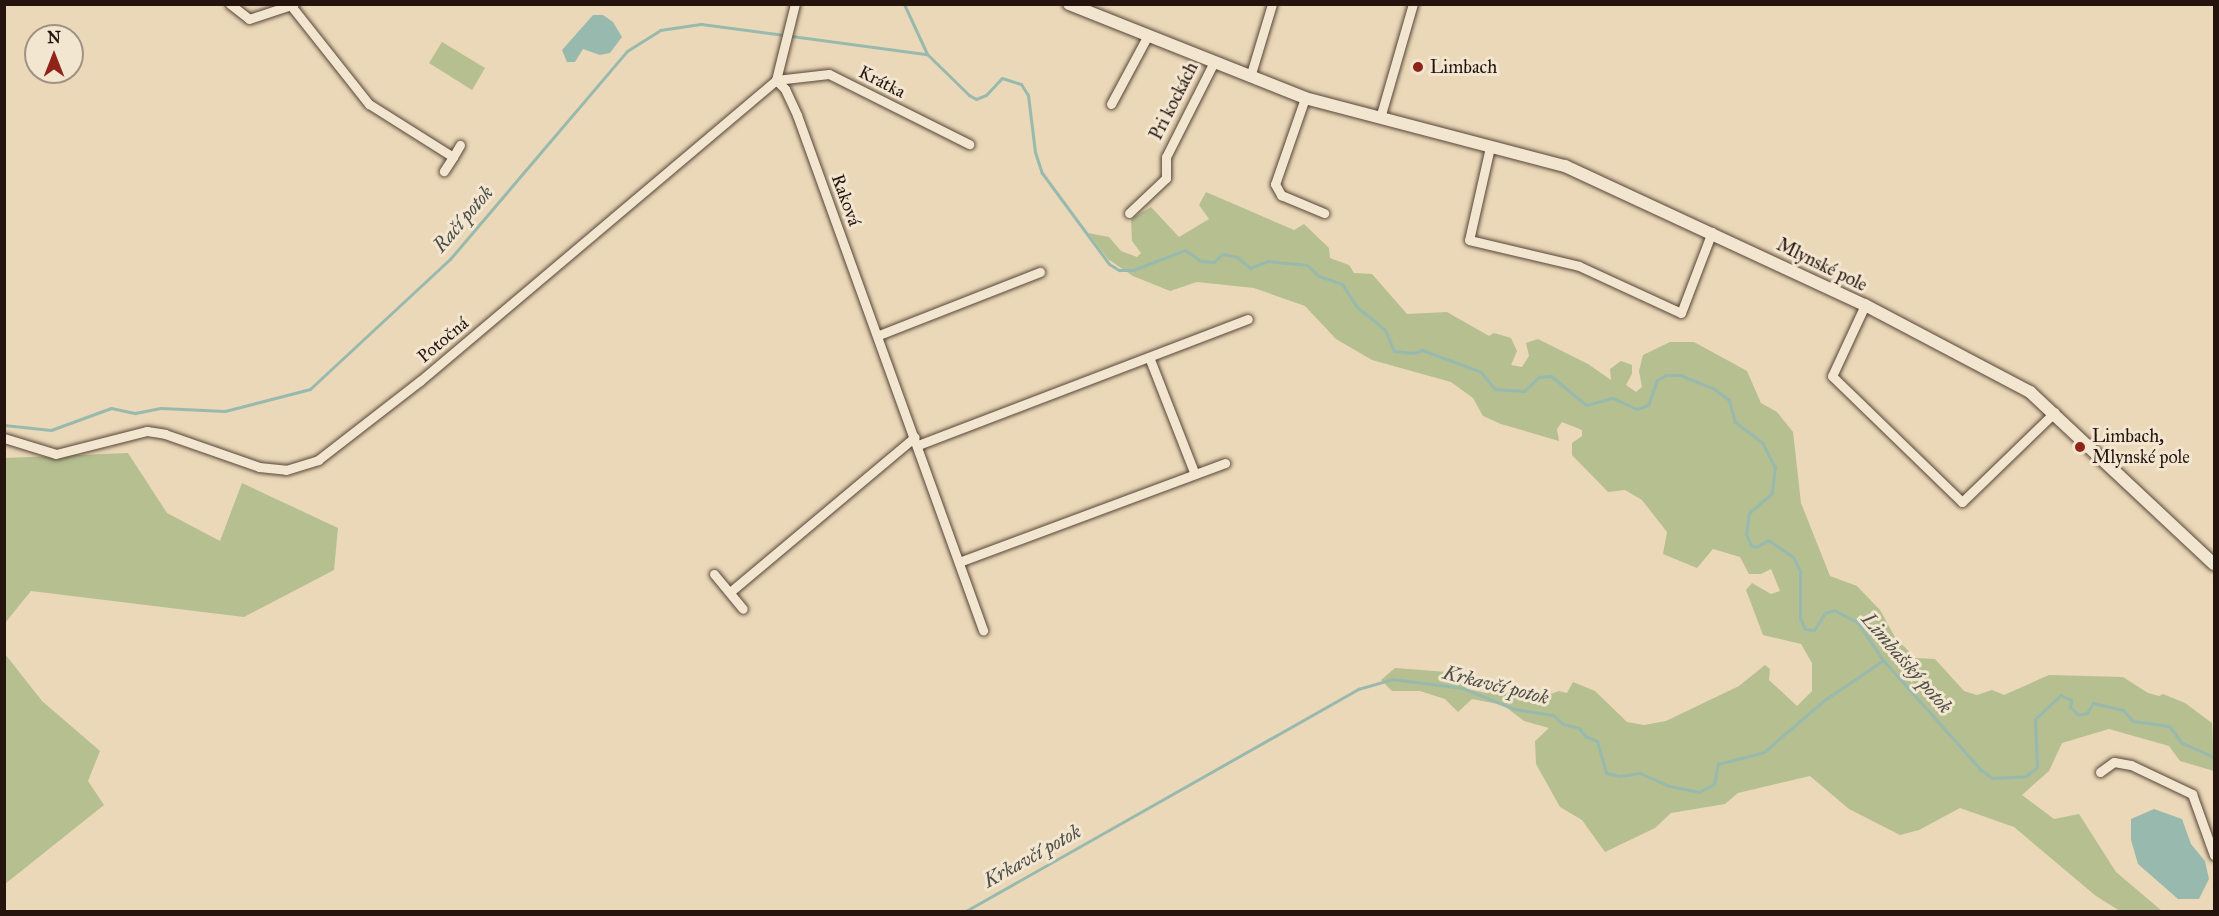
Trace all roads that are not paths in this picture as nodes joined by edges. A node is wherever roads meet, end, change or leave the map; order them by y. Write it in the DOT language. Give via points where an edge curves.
graph roads {
  1 [pos="230,4"];
  2 [pos="795,4"];
  3 [pos="1069,4"];
  4 [pos="1272,4"];
  5 [pos="1413,4"];
  6 [pos="293,6"];
  7 [pos="1144,33"];
  8 [pos="1214,62"];
  9 [pos="1250,77"];
  10 [pos="776,80"];
  11 [pos="1305,98"];
  12 [pos="1111,104"];
  13 [pos="1353,111"];
  14 [pos="1380,118"];
  15 [pos="969,144"];
  16 [pos="460,145"];
  17 [pos="1490,147"];
  18 [pos="453,157"];
  19 [pos="444,171"];
  20 [pos="1129,213"];
  21 [pos="1324,213"];
  22 [pos="1712,232"];
  23 [pos="1040,272"];
  24 [pos="1865,305"];
  25 [pos="1248,319"];
  26 [pos="879,335"];
  27 [pos="1149,357"];
  28 [pos="2055,412"];
  29 [pos="4,438"];
  30 [pos="916,441"];
  31 [pos="1225,463"];
  32 [pos="1194,472"];
  33 [pos="959,562"];
  34 [pos="2214,564"];
  35 [pos="714,574"];
  36 [pos="730,592"];
  37 [pos="743,609"];
  38 [pos="982,630"];
  39 [pos="2100,772"];
  40 [pos="2214,855"];
  1 -- 6 [label="street" via="249,19"];
  2 -- 10 [label="street"];
  3 -- 7 [label="street, Pri kockách"];
  4 -- 9 [label="street"];
  5 -- 14 [label="street"];
  6 -- 18 [label="street" via="369,104"];
  7 -- 8 [label="street, Pri kockách"];
  7 -- 12 [label="street"];
  8 -- 9 [label="street, Pri kockách"];
  8 -- 20 [label="street, Pri kockách" via="1166,157 1166,178"];
  9 -- 11 [label="street, Pri kockách"];
  10 -- 15 [label="street, Krátka" via="829,74"];
  10 -- 26 [label="street, Raková" via="785,89 797,115"];
  10 -- 29 [label="street, Potočná" via="420,381 318,460 286,470 259,467 147,431 56,454"];
  11 -- 13 [label="street, Pri kockách"];
  11 -- 21 [label="street" via="1275,184 1281,195"];
  13 -- 14 [label="street, Mlynské pole"];
  14 -- 17 [label="street, Mlynské pole"];
  16 -- 18 [label="street"];
  17 -- 22 [label="street, Mlynské pole" via="1565,166"];
  17 -- 22 [label="street" via="1468,240 1579,266 1681,313"];
  18 -- 19 [label="street"];
  22 -- 24 [label="street, Mlynské pole"];
  23 -- 26 [label="street"];
  24 -- 28 [label="street, Mlynské pole" via="2030,392"];
  24 -- 28 [label="street" via="1832,376 1962,502"];
  25 -- 27 [label="street"];
  26 -- 30 [label="street, Raková"];
  27 -- 30 [label="street"];
  27 -- 32 [label="street"];
  28 -- 34 [label="street, Mlynské pole"];
  30 -- 33 [label="street, Raková"];
  30 -- 36 [label="street"];
  31 -- 32 [label="street"];
  32 -- 33 [label="street"];
  33 -- 38 [label="street, Raková"];
  35 -- 36 [label="street"];
  36 -- 37 [label="street"];
  39 -- 40 [label="street" via="2114,762 2131,765 2192,794"];
}
